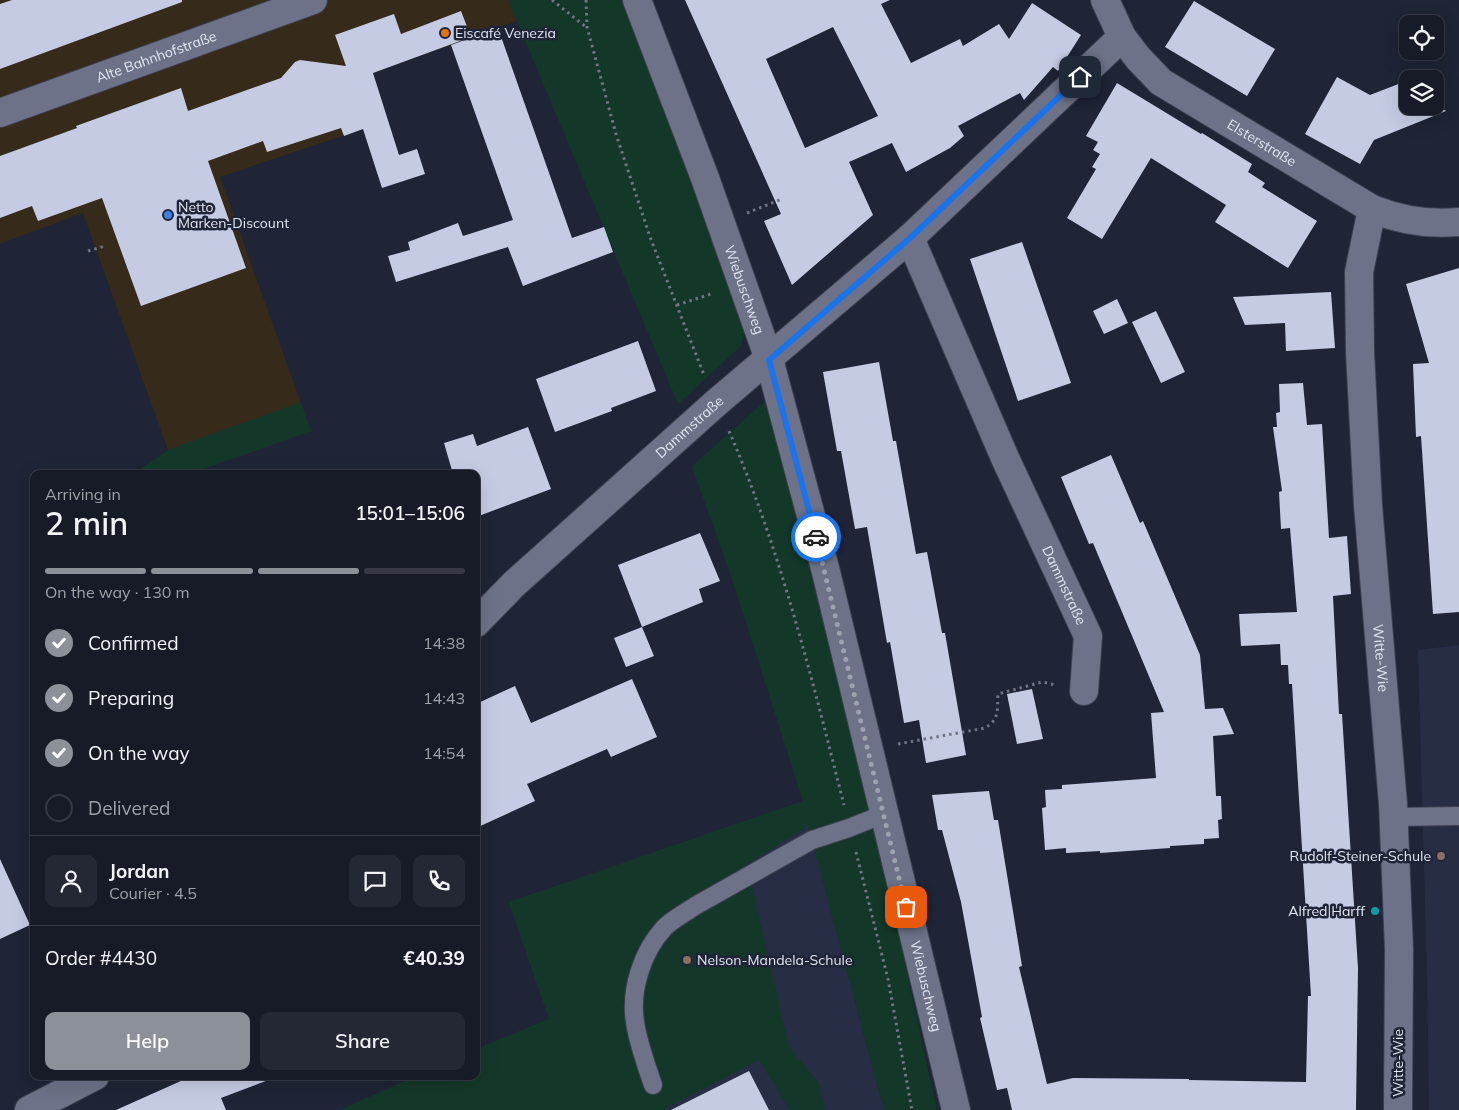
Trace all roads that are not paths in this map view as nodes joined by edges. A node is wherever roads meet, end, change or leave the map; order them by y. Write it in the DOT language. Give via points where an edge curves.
graph roads {
  1 [pos="313,0"];
  2 [pos="637,0"];
  3 [pos="1105,0"];
  4 [pos="1122,37"];
  5 [pos="0,113"];
  6 [pos="1372,209"];
  7 [pos="1459,222"];
  8 [pos="910,238"];
  9 [pos="769,360"];
  10 [pos="480,619"];
  11 [pos="1084,691"];
  12 [pos="884,814"];
  13 [pos="1459,816"];
  14 [pos="1394,817"];
  15 [pos="87,1080"];
  16 [pos="653,1085"];
  17 [pos="29,1110"];
  18 [pos="956,1110"];
  19 [pos="1398,1110"];
  1 -- 5 [label="street, Alte Bahnhofstraße"];
  2 -- 9 [label="street, Wiebuschweg"];
  3 -- 4 [label="street, Elsterstraße"];
  4 -- 6 [label="street, Elsterstraße" via="1161,82"];
  4 -- 8 [label="street, Dammstraße"];
  6 -- 7 [label="street, Elsterstraße" via="1392,217 1418,221"];
  6 -- 14 [label="street, Witte-Wie" via="1359,272 1360,352 1368,505"];
  8 -- 9 [label="street, Dammstraße"];
  8 -- 11 [label="street, Dammstraße" via="1005,458 1088,636"];
  9 -- 10 [label="street, Dammstraße" via="514,584"];
  9 -- 12 [label="street, Wiebuschweg" via="826,572"];
  12 -- 16 [label="lane" via="812,840 695,906 664,928 643,963 633,1000 638,1041"];
  12 -- 18 [label="street, Wiebuschweg"];
  13 -- 14 [label="lane"];
  14 -- 19 [label="street, Witte-Wie" via="1399,949"];
  15 -- 17 [label="street"];
}
